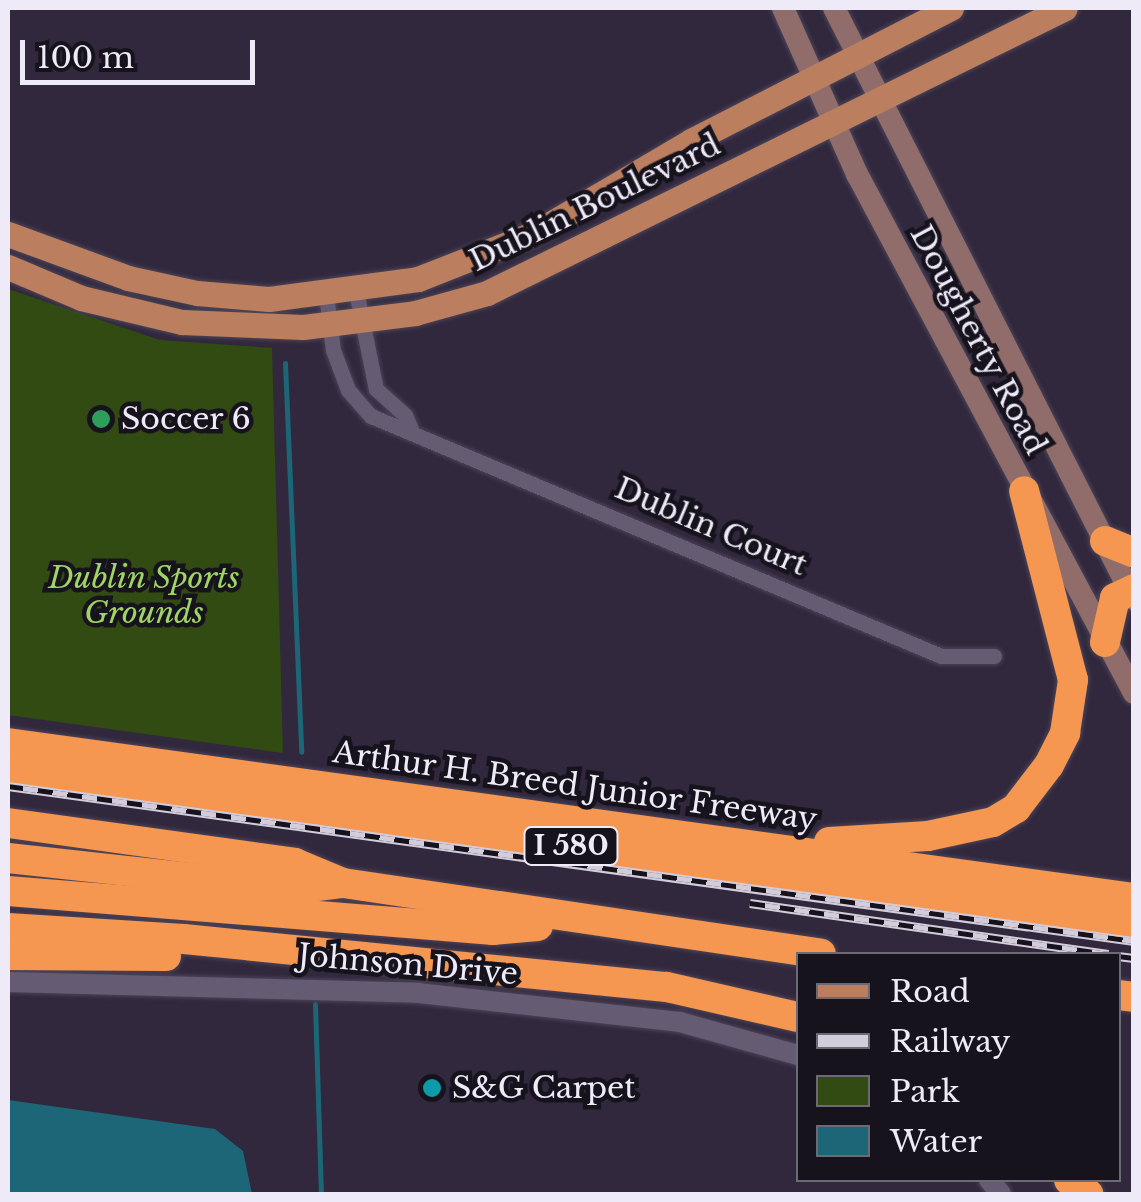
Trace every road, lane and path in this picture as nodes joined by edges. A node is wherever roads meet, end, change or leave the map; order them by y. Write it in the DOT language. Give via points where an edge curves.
graph roads {
  1 [pos="783,8"];
  2 [pos="834,8"];
  3 [pos="951,8"];
  4 [pos="1066,8"];
  5 [pos="858,54"];
  6 [pos="814,78"];
  7 [pos="880,99"];
  8 [pos="834,123"];
  9 [pos="13,243"];
  10 [pos="8,267"];
  11 [pos="356,291"];
  12 [pos="326,294"];
  13 [pos="360,321"];
  14 [pos="330,324"];
  15 [pos="411,429"];
  16 [pos="1024,491"];
  17 [pos="1104,541"];
  18 [pos="1134,553"];
  19 [pos="1132,593"];
  20 [pos="1105,642"];
  21 [pos="994,656"];
  22 [pos="1134,693"];
  23 [pos="8,743"];
  24 [pos="8,768"];
  25 [pos="8,823"];
  26 [pos="790,850"];
  27 [pos="8,858"];
  28 [pos="896,865"];
  29 [pos="1134,882"];
  30 [pos="343,883"];
  31 [pos="8,891"];
  32 [pos="1134,898"];
  33 [pos="576,922"];
  34 [pos="1134,924"];
  35 [pos="8,928"];
  36 [pos="294,950"];
  37 [pos="806,952"];
  38 [pos="8,955"];
  39 [pos="8,982"];
  40 [pos="796,1018"];
  41 [pos="796,1053"];
  1 -- 6 [label="main road, Dougherty Road"];
  2 -- 5 [label="main road, Dougherty Road"];
  3 -- 5 [label="main road, Dublin Boulevard"];
  4 -- 7 [label="main road, Dublin Boulevard"];
  5 -- 6 [label="main road, Dublin Boulevard"];
  5 -- 7 [label="main road, Dougherty Road"];
  6 -- 8 [label="main road, Dougherty Road"];
  6 -- 11 [label="main road, Dublin Boulevard" via="483,258"];
  7 -- 8 [label="main road, Dublin Boulevard"];
  7 -- 17 [label="main road, Dougherty Road"];
  8 -- 13 [label="main road, Dublin Boulevard" via="480,296"];
  8 -- 16 [label="main road, Dougherty Road"];
  9 -- 12 [label="main road, Dublin Boulevard" via="197,294"];
  10 -- 14 [label="main road, Dublin Boulevard" via="81,298 182,322"];
  11 -- 12 [label="main road, Dublin Boulevard"];
  11 -- 13 [label="street, Dublin Court"];
  12 -- 14 [label="street, Dublin Court"];
  13 -- 14 [label="main road, Dublin Boulevard"];
  13 -- 15 [label="street, Dublin Court" via="376,390"];
  14 -- 15 [label="street, Dublin Court" via="348,390 371,416"];
  15 -- 21 [label="street, Dublin Court" via="942,656"];
  16 -- 20 [label="main road, Dougherty Road"];
  16 -- 26 [label="highway" via="1073,680 1065,733 1037,784 993,822 962,831"];
  17 -- 18 [label="highway"];
  17 -- 19 [label="main road, Dougherty Road"];
  19 -- 20 [label="highway" via="1116,598"];
  20 -- 22 [label="main road, Dougherty Road"];
  23 -- 26 [label="highway, Arthur H. Breed Junior Freeway / I 580"];
  24 -- 34 [label="highway, I 580"];
  25 -- 30 [label="highway, I 580" via="295,862"];
  26 -- 28 [label="highway, Arthur H. Breed Junior Freeway / I 580"];
  27 -- 30 [label="highway" via="292,890"];
  28 -- 29 [label="highway" via="959,861"];
  28 -- 32 [label="highway, Arthur H. Breed Junior Freeway / I 580"];
  30 -- 33 [label="highway, I 580"];
  31 -- 33 [label="highway" via="493,930"];
  33 -- 37 [label="highway, I 580"];
  35 -- 36 [label="highway"];
  36 -- 38 [label="highway"];
  36 -- 40 [label="highway" via="668,987"];
  39 -- 41 [label="street, Johnson Drive" via="418,993 680,1022"];
}
